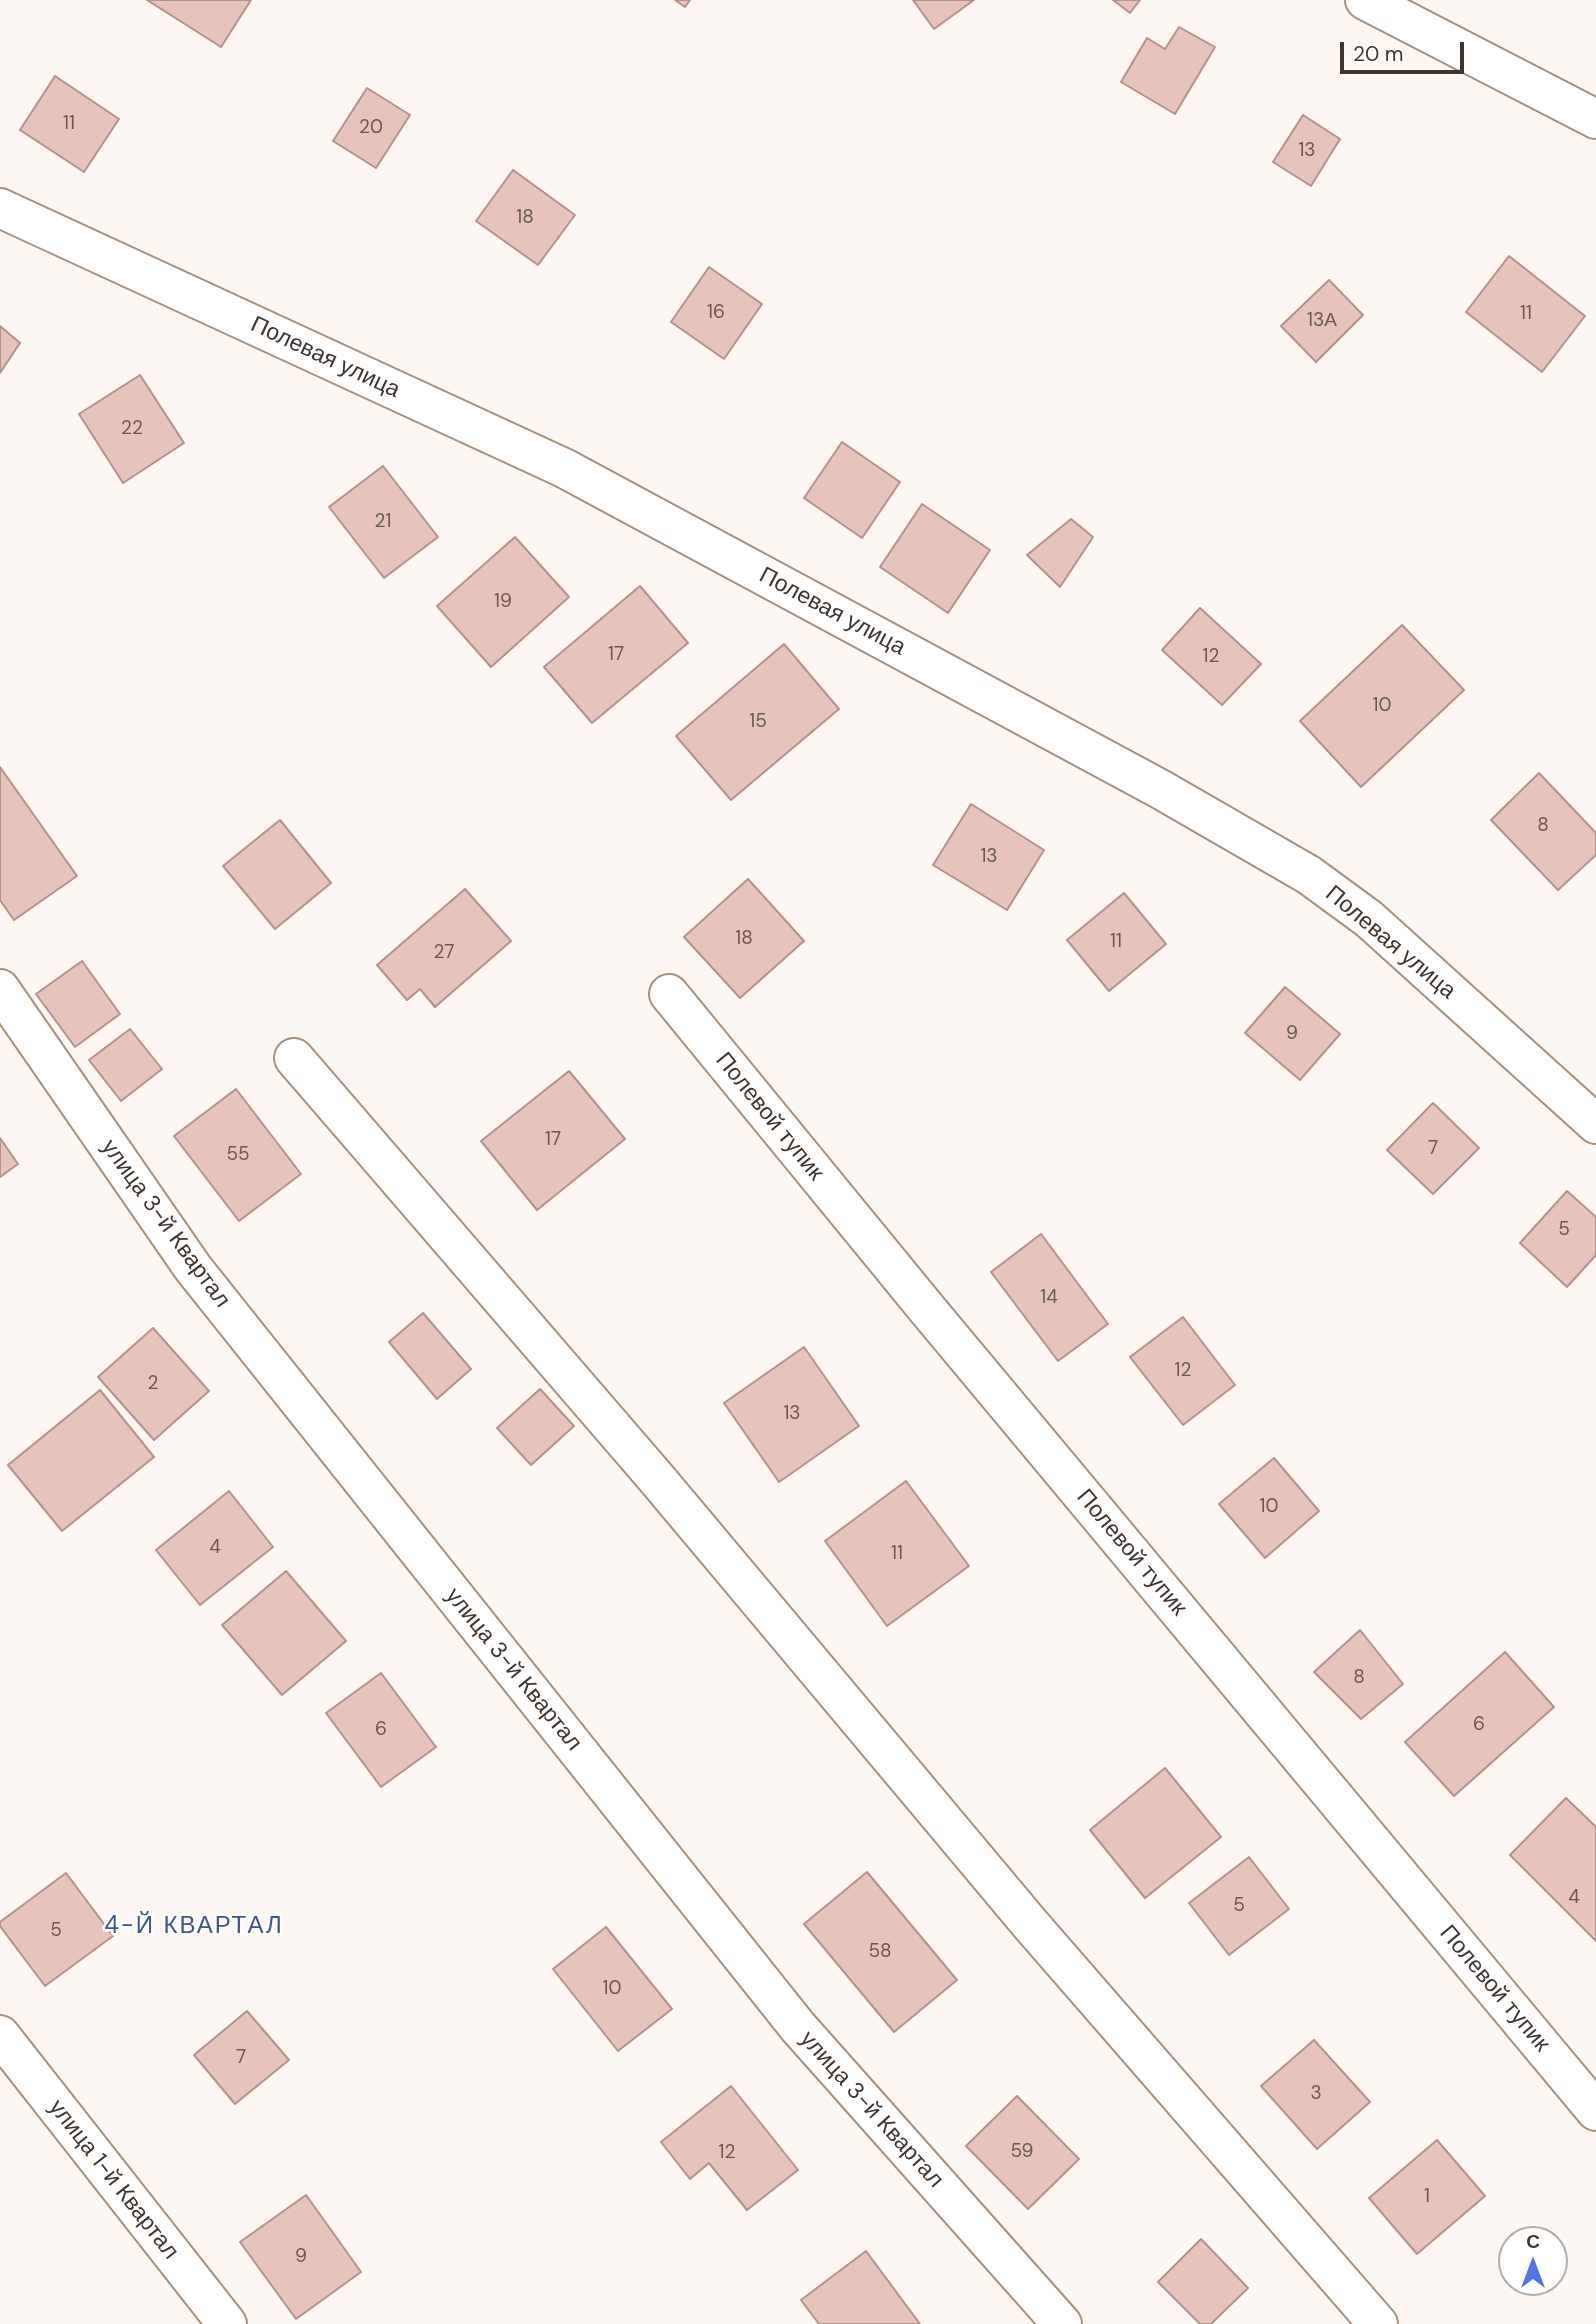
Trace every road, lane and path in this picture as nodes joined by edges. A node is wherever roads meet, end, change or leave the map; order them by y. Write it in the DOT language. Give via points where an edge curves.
graph roads {
  1 [pos="1365,0"];
  2 [pos="1596,119"];
  3 [pos="0,208"];
  4 [pos="0,989"];
  5 [pos="669,994"];
  6 [pos="294,1058"];
  7 [pos="1596,1124"];
  8 [pos="0,2035"];
  9 [pos="1596,2111"];
  10 [pos="227,2324"];
  11 [pos="1062,2324"];
  12 [pos="1378,2324"];
  1 -- 2 [label="street"];
  3 -- 7 [label="street, Полевая улица" via="564,468 1160,789 1308,875 1369,919"];
  4 -- 11 [label="street, улица 3-й Квартал" via="201,1279 798,2027"];
  5 -- 9 [label="street, Полевой тупик"];
  6 -- 12 [label="street" via="657,1479 1031,1925"];
  8 -- 10 [label="street, улица 1-й Квартал"];
}
